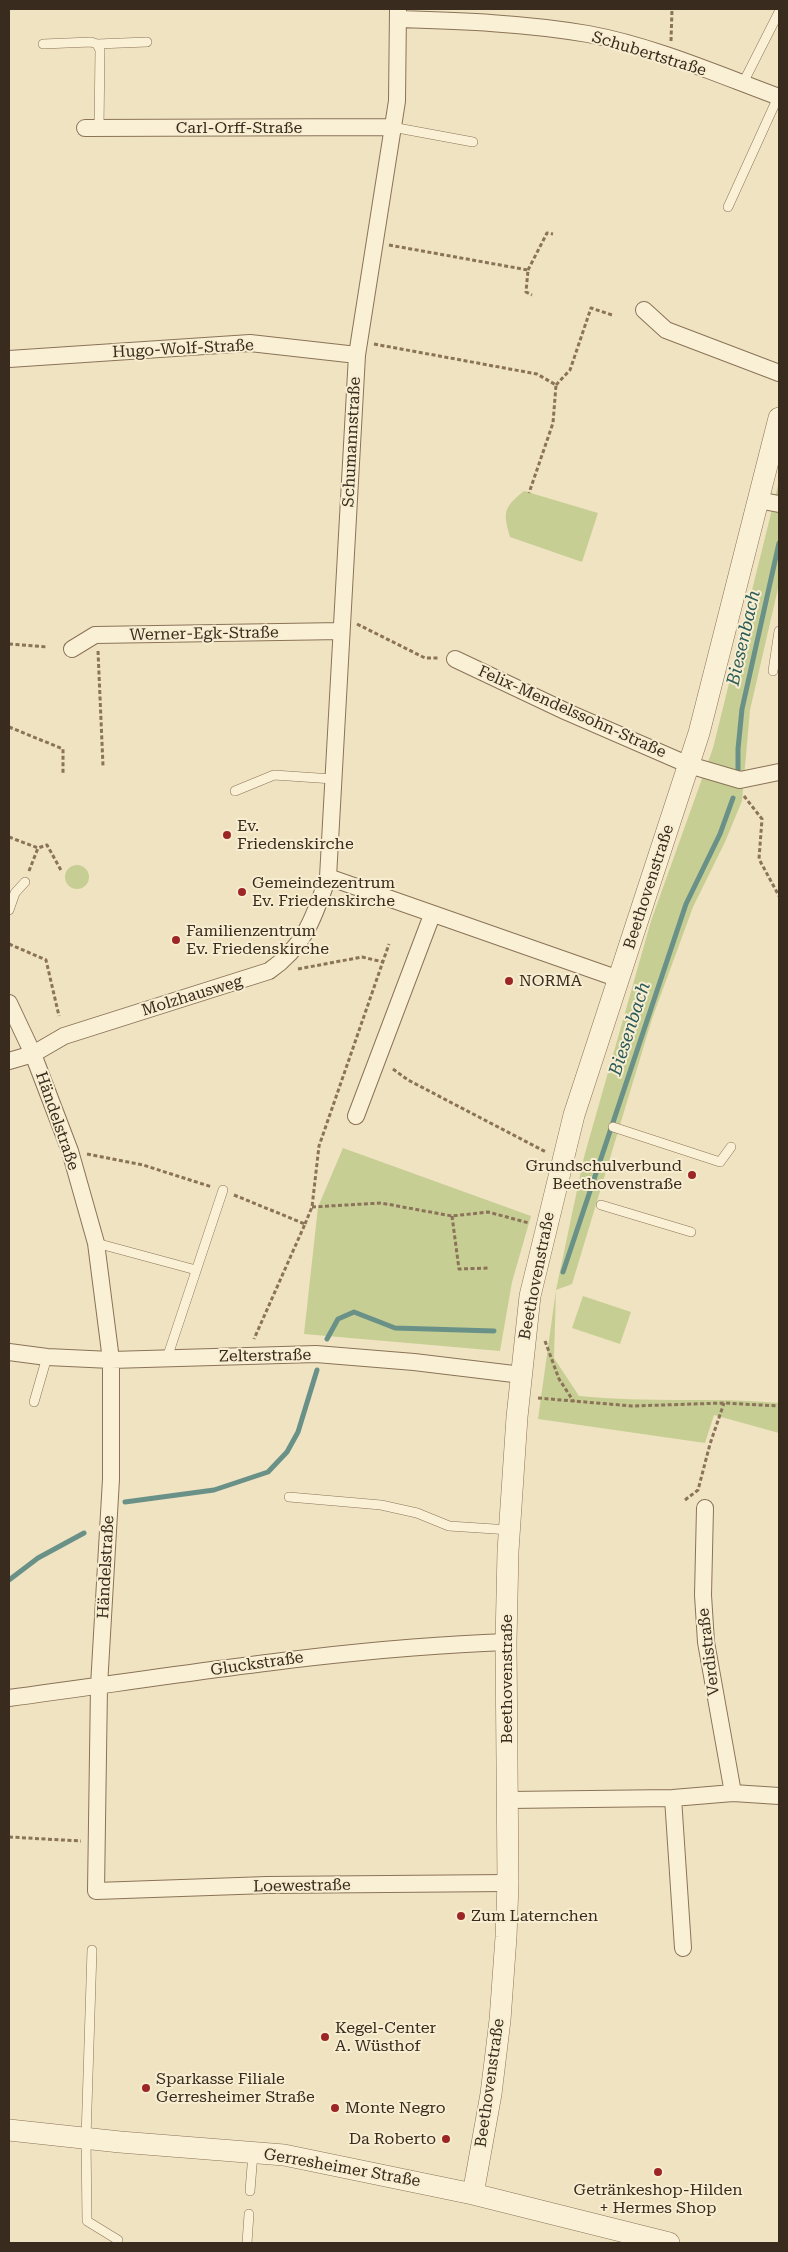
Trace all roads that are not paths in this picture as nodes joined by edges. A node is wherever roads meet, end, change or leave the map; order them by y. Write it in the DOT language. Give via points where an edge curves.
graph roads {
  1 [pos="779,12"];
  2 [pos="398,14"];
  3 [pos="147,42"];
  4 [pos="43,44"];
  5 [pos="97,44"];
  6 [pos="743,83"];
  7 [pos="779,97"];
  8 [pos="392,127"];
  9 [pos="92,128"];
  10 [pos="473,142"];
  11 [pos="728,207"];
  12 [pos="644,310"];
  13 [pos="357,355"];
  14 [pos="9,359"];
  15 [pos="779,373"];
  16 [pos="779,418"];
  17 [pos="758,500"];
  18 [pos="779,504"];
  19 [pos="346,626"];
  20 [pos="779,631"];
  21 [pos="72,649"];
  22 [pos="455,659"];
  23 [pos="772,671"];
  24 [pos="690,765"];
  25 [pos="779,772"];
  26 [pos="333,779"];
  27 [pos="235,791"];
  28 [pos="328,877"];
  29 [pos="25,882"];
  30 [pos="9,910"];
  31 [pos="432,914"];
  32 [pos="619,979"];
  33 [pos="9,1003"];
  34 [pos="33,1054"];
  35 [pos="9,1061"];
  36 [pos="356,1116"];
  37 [pos="613,1127"];
  38 [pos="731,1147"];
  39 [pos="222,1190"];
  40 [pos="601,1205"];
  41 [pos="691,1232"];
  42 [pos="96,1244"];
  43 [pos="196,1270"];
  44 [pos="9,1352"];
  45 [pos="47,1357"];
  46 [pos="166,1358"];
  47 [pos="111,1360"];
  48 [pos="522,1375"];
  49 [pos="34,1402"];
  50 [pos="289,1497"];
  51 [pos="705,1508"];
  52 [pos="510,1530"];
  53 [pos="506,1642"];
  54 [pos="99,1686"];
  55 [pos="9,1698"];
  56 [pos="733,1794"];
  57 [pos="779,1796"];
  58 [pos="673,1798"];
  59 [pos="508,1800"];
  60 [pos="508,1883"];
  61 [pos="96,1891"];
  62 [pos="683,1948"];
  63 [pos="92,1950"];
  64 [pos="9,2130"];
  65 [pos="86,2138"];
  66 [pos="253,2152"];
  67 [pos="250,2190"];
  68 [pos="473,2194"];
  69 [pos="249,2214"];
  70 [pos="118,2240"];
  71 [pos="247,2243"];
  72 [pos="669,2243"];
  1 -- 6 [label="lane"];
  2 -- 6 [label="street, Schubertstraße" via="588,34 655,52"];
  2 -- 8 [label="street, Schumannstraße" via="397,101"];
  3 -- 5 [label="lane"];
  4 -- 5 [label="lane"];
  5 -- 9 [label="lane" via="100,50"];
  6 -- 7 [label="street, Schubertstraße"];
  7 -- 11 [label="lane, Schubertstraße"];
  8 -- 9 [label="street, Carl-Orff-Straße"];
  8 -- 10 [label="lane"];
  8 -- 13 [label="street, Schumannstraße"];
  12 -- 15 [label="street" via="666,330"];
  13 -- 14 [label="street, Hugo-Wolf-Straße" via="250,344"];
  13 -- 19 [label="street, Schumannstraße"];
  16 -- 17 [label="street, Beethovenstraße"];
  17 -- 18 [label="street"];
  17 -- 24 [label="street, Beethovenstraße"];
  19 -- 21 [label="street, Werner-Egk-Straße" via="94,635"];
  19 -- 26 [label="street, Schumannstraße"];
  20 -- 23 [label="lane"];
  22 -- 24 [label="street, Felix-Mendelssohn-Straße"];
  24 -- 25 [label="street, Felix-Mendelssohn-Straße" via="740,780"];
  24 -- 32 [label="street, Beethovenstraße"];
  26 -- 27 [label="lane" via="274,775"];
  26 -- 28 [label="street, Schumannstraße"];
  28 -- 31 [label="street"];
  28 -- 34 [label="street, Molzhausweg" via="312,922 299,944 285,960 269,971 64,1036"];
  29 -- 30 [label="lane" via="15,893"];
  31 -- 32 [label="street"];
  31 -- 36 [label="street"];
  32 -- 48 [label="street, Beethovenstraße" via="574,1115 554,1190 530,1296"];
  33 -- 34 [label="street, Händelstraße"];
  34 -- 35 [label="street, Molzhausweg"];
  34 -- 42 [label="street, Händelstraße" via="70,1151"];
  37 -- 38 [label="lane" via="720,1162"];
  39 -- 43 [label="lane"];
  40 -- 41 [label="lane"];
  42 -- 43 [label="lane"];
  42 -- 47 [label="street, Händelstraße"];
  43 -- 46 [label="lane"];
  44 -- 45 [label="street, Zelterstraße"];
  45 -- 47 [label="street, Zelterstraße"];
  45 -- 49 [label="lane"];
  46 -- 47 [label="street, Zelterstraße"];
  46 -- 48 [label="street, Zelterstraße" via="316,1354"];
  47 -- 54 [label="street, Händelstraße" via="111,1479"];
  48 -- 52 [label="street, Beethovenstraße"];
  50 -- 52 [label="lane" via="381,1505 417,1513 449,1526"];
  51 -- 56 [label="street, Verdistraße" via="703,1595 706,1642"];
  52 -- 53 [label="street, Beethovenstraße"];
  53 -- 54 [label="street, Gluckstraße" via="434,1644 336,1653"];
  53 -- 59 [label="street, Beethovenstraße"];
  54 -- 55 [label="street, Gluckstraße"];
  54 -- 61 [label="street, Händelstraße"];
  56 -- 57 [label="street"];
  56 -- 58 [label="street"];
  58 -- 59 [label="street"];
  58 -- 62 [label="street"];
  59 -- 60 [label="street, Beethovenstraße"];
  60 -- 61 [label="street, Loewestraße" via="267,1885"];
  60 -- 68 [label="street, Beethovenstraße" via="500,2020"];
  63 -- 65 [label="lane"];
  64 -- 65 [label="street, Gerresheimer Straße"];
  65 -- 66 [label="street, Gerresheimer Straße"];
  65 -- 70 [label="lane" via="87,2221"];
  66 -- 67 [label="lane"];
  66 -- 68 [label="street, Gerresheimer Straße" via="284,2155"];
  68 -- 72 [label="street, Gerresheimer Straße"];
  69 -- 71 [label="lane"];
}
